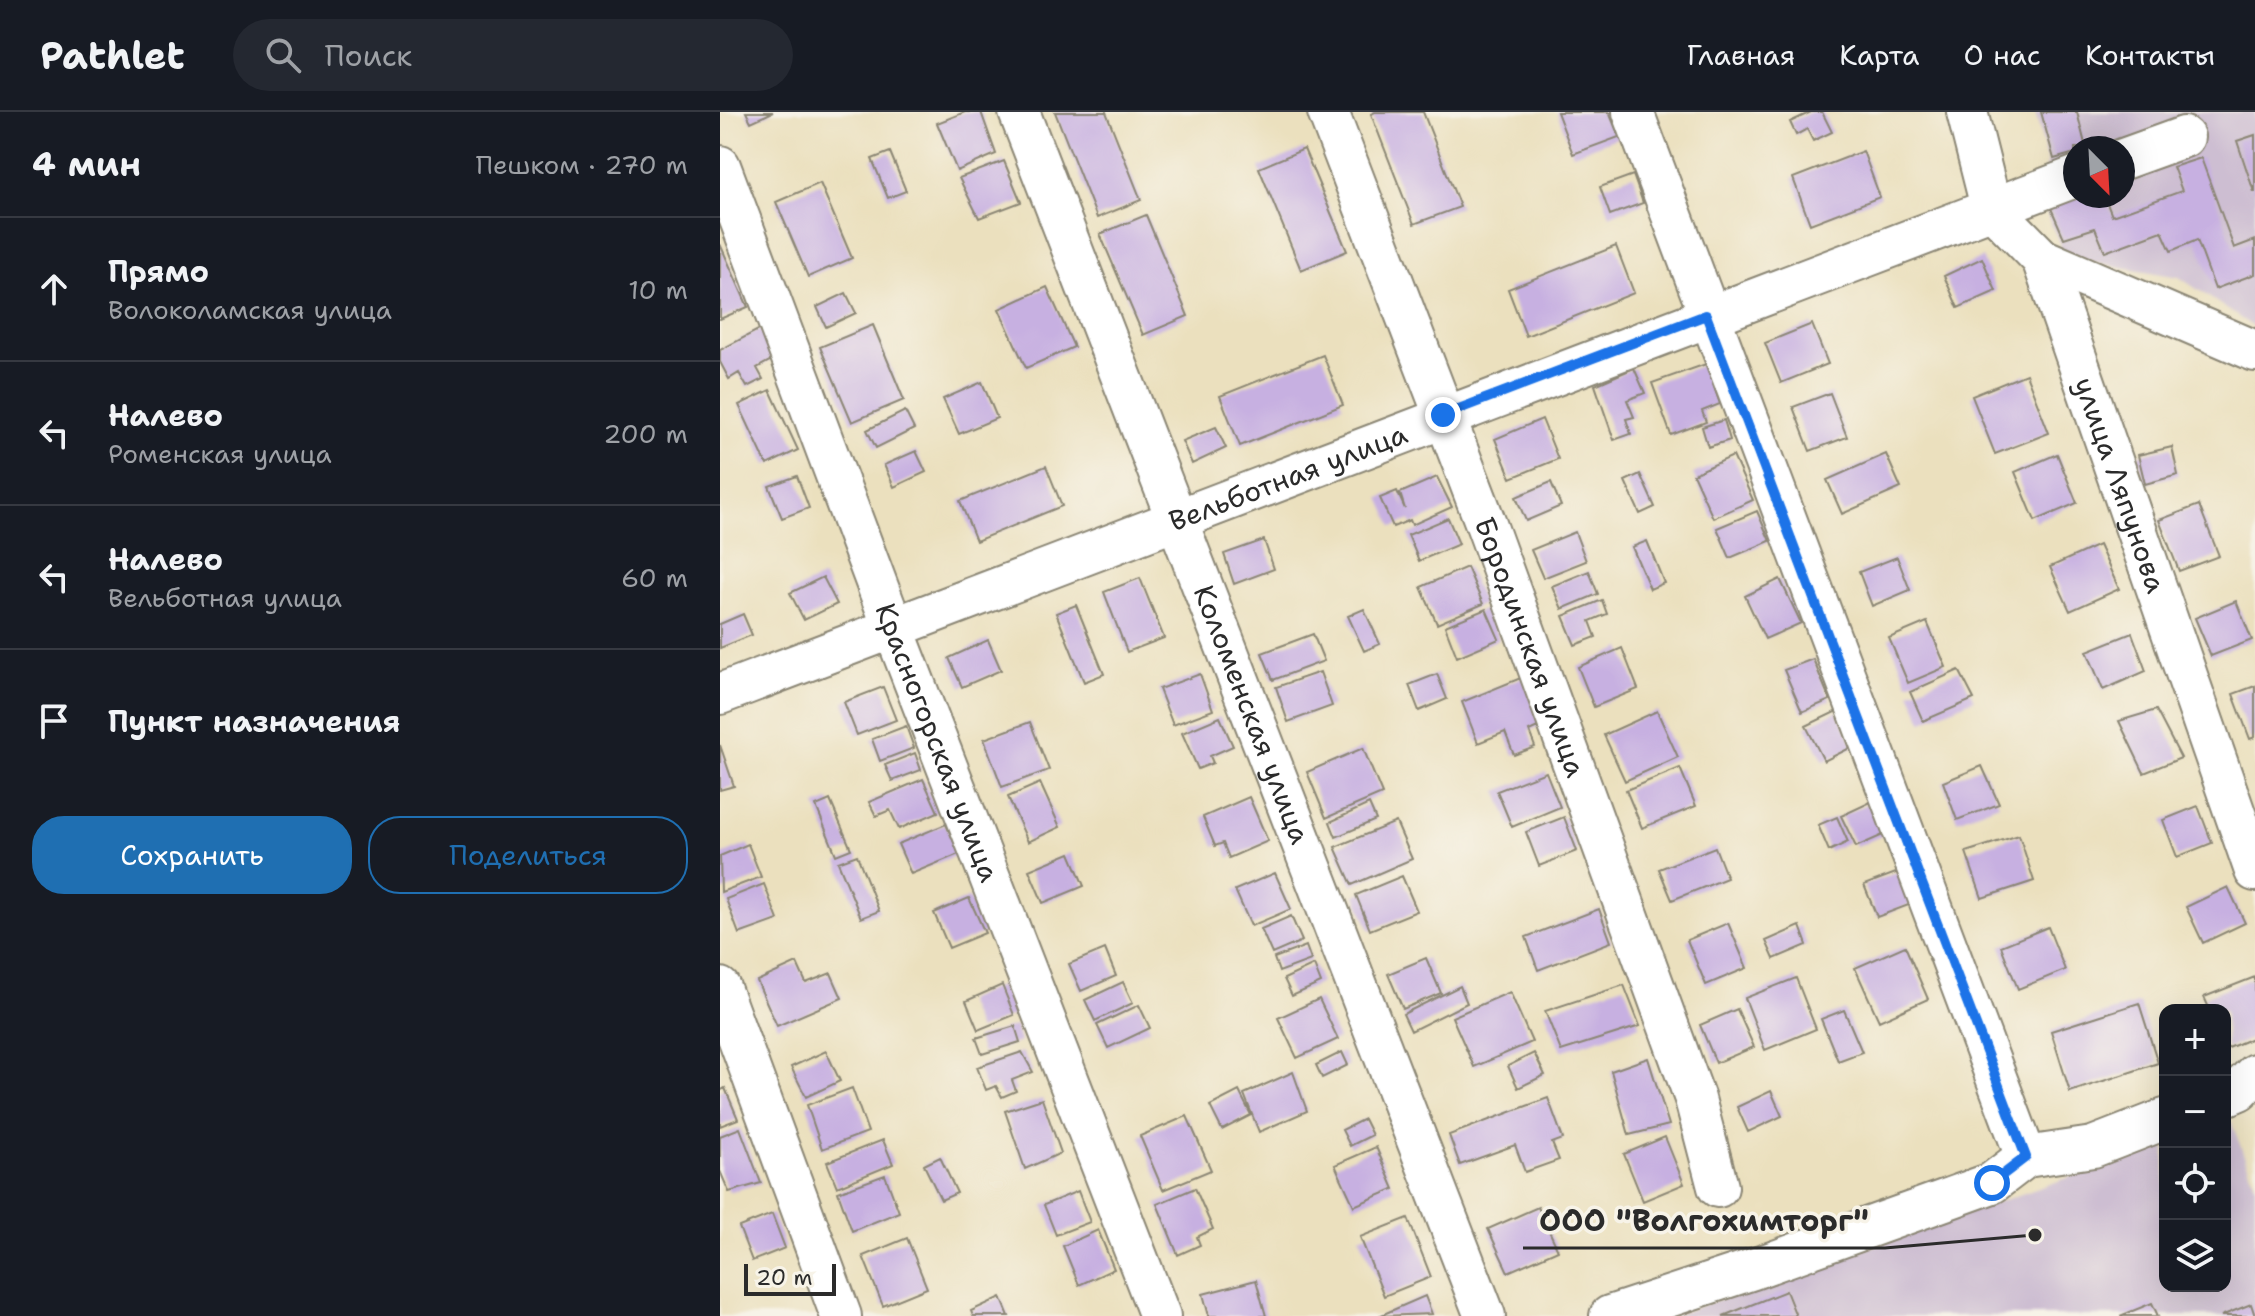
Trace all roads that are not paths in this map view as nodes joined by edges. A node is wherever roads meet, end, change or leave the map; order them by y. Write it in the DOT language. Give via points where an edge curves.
graph roads {
  1 [pos="1019,112"];
  2 [pos="1328,112"];
  3 [pos="1633,112"];
  4 [pos="1967,112"];
  5 [pos="2184,137"];
  6 [pos="2135,155"];
  7 [pos="720,166"];
  8 [pos="2063,181"];
  9 [pos="1991,207"];
  10 [pos="2042,259"];
  11 [pos="1706,315"];
  12 [pos="2255,351"];
  13 [pos="1443,415"];
  14 [pos="1180,521"];
  15 [pos="894,630"];
  16 [pos="720,694"];
  17 [pos="2255,871"];
  18 [pos="720,988"];
  19 [pos="2255,1074"];
  20 [pos="2231,1093"];
  21 [pos="2159,1121"];
  22 [pos="2026,1157"];
  23 [pos="1718,1187"];
  24 [pos="841,1316"];
  25 [pos="1160,1316"];
  26 [pos="1485,1316"];
  27 [pos="1610,1316"];
  1 -- 14 [label="street, Коломенская улица"];
  2 -- 13 [label="street, Бородинская улица"];
  3 -- 11 [label="street"];
  4 -- 9 [label="street"];
  5 -- 6 [label="street"];
  7 -- 15 [label="street, Красногорская улица"];
  8 -- 9 [label="street, Вельботная улица"];
  9 -- 10 [label="street, улица Ляпунова"];
  9 -- 11 [label="street, Вельботная улица"];
  10 -- 12 [label="street"];
  10 -- 17 [label="street, улица Ляпунова"];
  11 -- 13 [label="street, Вельботная улица"];
  11 -- 22 [label="street"];
  13 -- 14 [label="street, Вельботная улица"];
  13 -- 23 [label="street, Бородинская улица" via="1695,1099"];
  14 -- 15 [label="street, Вельботная улица"];
  14 -- 26 [label="street, Коломенская улица"];
  15 -- 16 [label="street, Вельботная улица"];
  15 -- 25 [label="street, Красногорская улица"];
  18 -- 24 [label="street"];
  19 -- 20 [label="street"];
  21 -- 22 [label="street" via="2093,1147"];
  22 -- 27 [label="street" via="1992,1183"];
}
